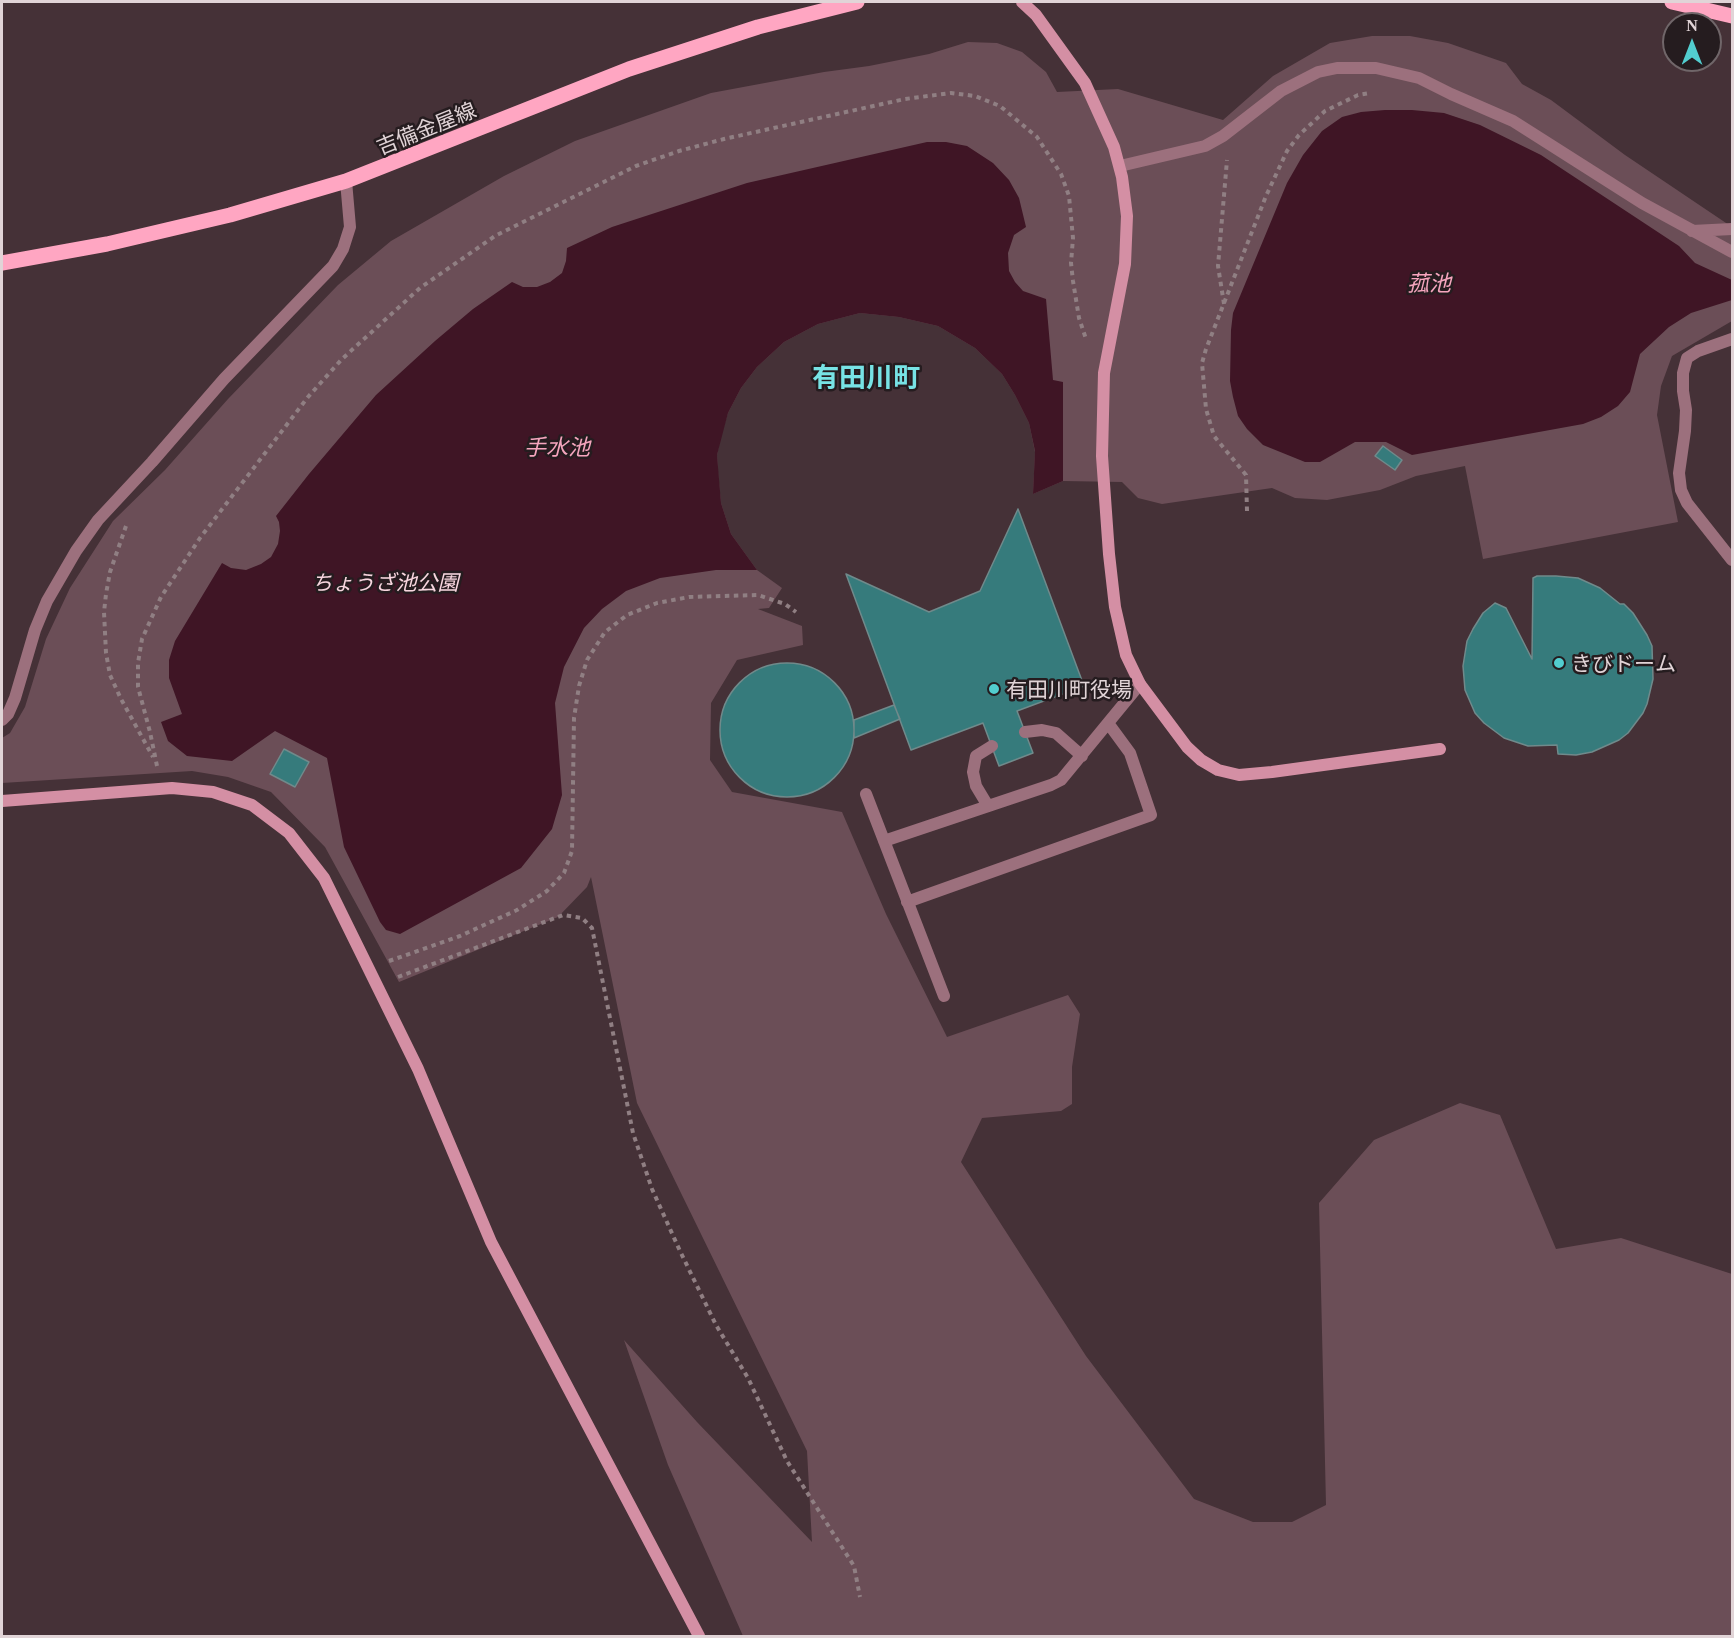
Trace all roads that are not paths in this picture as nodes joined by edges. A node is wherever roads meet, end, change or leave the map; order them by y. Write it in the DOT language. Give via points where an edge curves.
graph roads {
  1 [pos="857,2"];
  2 [pos="1022,2"];
  3 [pos="1672,2"];
  4 [pos="1732,16"];
  5 [pos="1120,166"];
  6 [pos="346,181"];
  7 [pos="1732,229"];
  8 [pos="1691,231"];
  9 [pos="1732,252"];
  10 [pos="2,263"];
  11 [pos="1732,339"];
  12 [pos="1732,560"];
  13 [pos="1140,684"];
  14 [pos="2,720"];
  15 [pos="1108,723"];
  16 [pos="1025,732"];
  17 [pos="992,746"];
  18 [pos="1440,749"];
  19 [pos="1082,756"];
  20 [pos="866,794"];
  21 [pos="2,801"];
  22 [pos="988,806"];
  23 [pos="884,841"];
  24 [pos="907,902"];
  25 [pos="944,996"];
  26 [pos="699,1636"];
  1 -- 6 [label="main road, 吉備金屋線" via="758,27 628,69"];
  2 -- 5 [label="street" via="1036,15 1085,83"];
  3 -- 4 [label="main road"];
  5 -- 8 [label="street" via="1205,146 1281,91 1318,72 1376,68 1419,78 1514,121"];
  5 -- 13 [label="street" via="1127,216 1125,264 1104,373 1102,456 1115,607 1126,655"];
  6 -- 10 [label="main road, 吉備金屋線" via="107,244"];
  6 -- 14 [label="street" via="350,227 333,266 224,379 98,520 47,601 15,698"];
  7 -- 8 [label="street"];
  8 -- 9 [label="street"];
  11 -- 12 [label="street" via="1687,358 1683,373 1685,431 1679,472 1687,503"];
  13 -- 15 [label="street"];
  13 -- 18 [label="street" via="1201,760 1218,770 1239,775"];
  15 -- 19 [label="street"];
  15 -- 24 [label="street" via="1130,753 1151,815"];
  16 -- 19 [label="street" via="1056,733"];
  17 -- 22 [label="street" via="976,756 973,772"];
  19 -- 22 [label="street" via="1052,785"];
  20 -- 23 [label="street"];
  21 -- 26 [label="street" via="172,788 213,792 252,805 289,833 324,878 418,1069 491,1242"];
  22 -- 23 [label="street"];
  23 -- 24 [label="street"];
  24 -- 25 [label="street"];
}
